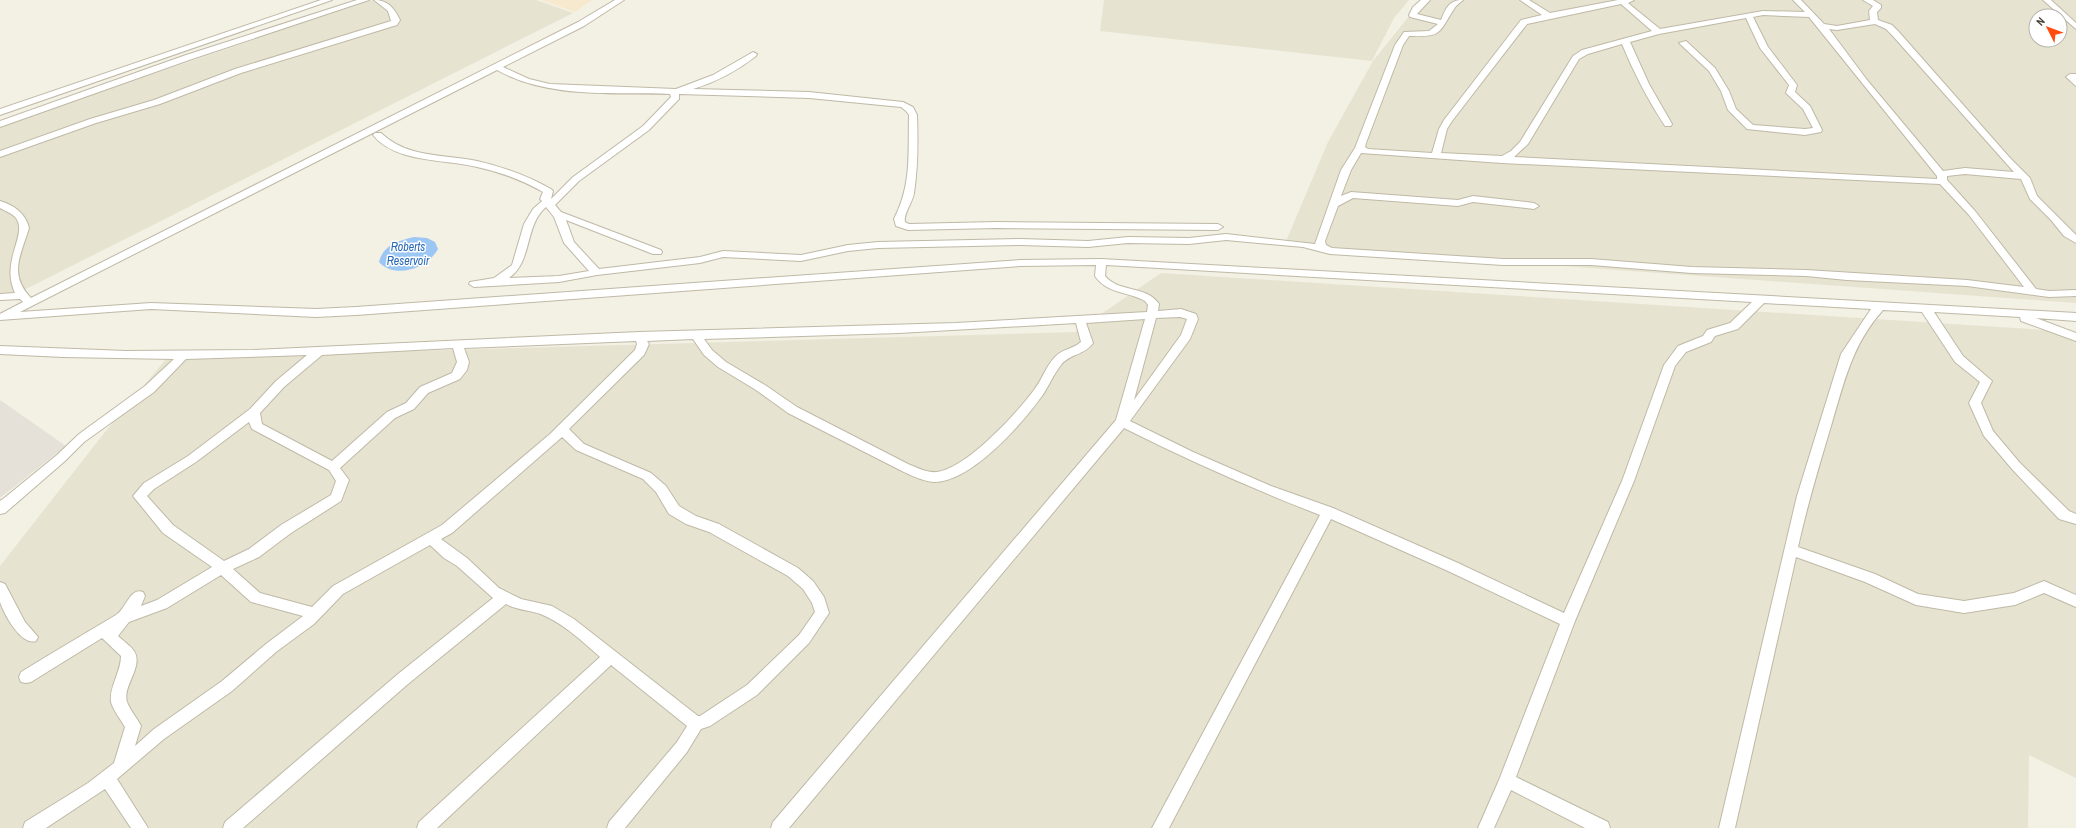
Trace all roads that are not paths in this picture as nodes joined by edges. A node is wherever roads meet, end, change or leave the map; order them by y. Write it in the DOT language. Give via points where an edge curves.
graph roads {
  1 [pos="328,0"];
  2 [pos="365,0"];
  3 [pos="378,0"];
  4 [pos="620,0"];
  5 [pos="1426,0"];
  6 [pos="1459,0"];
  7 [pos="1524,0"];
  8 [pos="1797,0"];
  9 [pos="1867,0"];
  10 [pos="2047,0"];
  11 [pos="1626,1"];
  12 [pos="1813,15"];
  13 [pos="1549,16"];
  14 [pos="1749,16"];
  15 [pos="1874,21"];
  16 [pos="1442,24"];
  17 [pos="1822,26"];
  18 [pos="2076,27"];
  19 [pos="1658,32"];
  20 [pos="1625,41"];
  21 [pos="1683,43"];
  22 [pos="754,54"];
  23 [pos="496,66"];
  24 [pos="2076,77"];
  25 [pos="2076,83"];
  26 [pos="674,92"];
  27 [pos="0,112"];
  28 [pos="0,124"];
  29 [pos="1668,124"];
  30 [pos="378,135"];
  31 [pos="1360,148"];
  32 [pos="0,154"];
  33 [pos="1436,156"];
  34 [pos="1502,160"];
  35 [pos="1941,177"];
  36 [pos="2024,177"];
  37 [pos="549,202"];
  38 [pos="0,204"];
  39 [pos="1334,204"];
  40 [pos="1534,206"];
  41 [pos="558,214"];
  42 [pos="1218,227"];
  43 [pos="2076,240"];
  44 [pos="1325,249"];
  45 [pos="657,252"];
  46 [pos="1101,262"];
  47 [pos="596,272"];
  48 [pos="493,282"];
  49 [pos="474,284"];
  50 [pos="2033,292"];
  51 [pos="2076,293"];
  52 [pos="19,296"];
  53 [pos="0,297"];
  54 [pos="1761,300"];
  55 [pos="30,303"];
  56 [pos="1879,307"];
  57 [pos="1926,310"];
  58 [pos="2010,313"];
  59 [pos="1150,315"];
  60 [pos="2076,317"];
  61 [pos="2,318"];
  62 [pos="1080,320"];
  63 [pos="696,334"];
  64 [pos="639,336"];
  65 [pos="2076,337"];
  66 [pos="457,344"];
  67 [pos="0,350"];
  68 [pos="320,350"];
  69 [pos="184,354"];
  70 [pos="254,412"];
  71 [pos="1122,422"];
  72 [pos="562,430"];
  73 [pos="333,467"];
  74 [pos="0,509"];
  75 [pos="1328,512"];
  76 [pos="2076,519"];
  77 [pos="431,538"];
  78 [pos="1791,550"];
  79 [pos="222,568"];
  80 [pos="0,588"];
  81 [pos="138,596"];
  82 [pos="505,597"];
  83 [pos="2076,601"];
  84 [pos="315,614"];
  85 [pos="123,618"];
  86 [pos="1568,621"];
  87 [pos="31,637"];
  88 [pos="611,656"];
  89 [pos="26,677"];
  90 [pos="696,724"];
  91 [pos="114,773"];
  92 [pos="1507,780"];
  93 [pos="31,828"];
  94 [pos="140,828"];
  95 [pos="231,828"];
  96 [pos="425,828"];
  97 [pos="615,828"];
  98 [pos="780,828"];
  99 [pos="1160,828"];
  100 [pos="1486,828"];
  101 [pos="1602,828"];
  102 [pos="1727,828"];
  1 -- 27 [label="street"];
  2 -- 28 [label="street" via="189,57"];
  3 -- 32 [label="street" via="392,10 396,20 394,23 238,71 157,102"];
  4 -- 23 [label="street" via="581,24"];
  5 -- 16 [label="street" via="1413,15"];
  6 -- 16 [label="street" via="1451,6"];
  7 -- 13 [label="street"];
  8 -- 12 [label="street"];
  9 -- 15 [label="street" via="1877,6 1873,11"];
  10 -- 18 [label="street"];
  11 -- 13 [label="street"];
  11 -- 19 [label="street"];
  12 -- 14 [label="street" via="1763,13"];
  12 -- 17 [label="street"];
  13 -- 33 [label="street" via="1524,22 1448,120 1439,140"];
  14 -- 19 [label="street"];
  14 -- 21 [label="street" via="1764,48 1793,85 1790,93 1807,108 1818,130 1783,131 1754,128 1744,123 1732,110 1725,91 1712,70"];
  15 -- 17 [label="street" via="1837,28"];
  15 -- 36 [label="street" via="1889,27 1895,33"];
  16 -- 31 [label="street" via="1434,34 1407,34 1399,45"];
  17 -- 35 [label="street"];
  19 -- 20 [label="street"];
  20 -- 29 [label="street" via="1646,89"];
  20 -- 34 [label="street" via="1585,52 1576,58 1523,144"];
  22 -- 26 [label="street" via="738,67 712,80"];
  23 -- 26 [label="street" via="518,79 539,86"];
  23 -- 55 [label="street"];
  24 -- 25 [label="street" via="2070,77"];
  26 -- 37 [label="street" via="676,97 646,128"];
  26 -- 42 [label="street" via="809,95 894,103 910,109 913,115 912,171 908,201 899,219 900,224 908,227 996,224"];
  30 -- 37 [label="street" via="393,148 488,166 518,175 548,191 545,198"];
  31 -- 33 [label="street" via="1370,153"];
  31 -- 39 [label="street" via="1346,170"];
  33 -- 34 [label="street"];
  34 -- 35 [label="street" via="1933,182"];
  35 -- 36 [label="street" via="1965,171"];
  35 -- 50 [label="street"];
  36 -- 43 [label="street" via="2028,180 2033,197"];
  37 -- 41 [label="street"];
  37 -- 48 [label="street" via="539,206 530,218 515,268"];
  38 -- 52 [label="street" via="18,214 23,221 24,228 9,271 9,279"];
  39 -- 40 [label="street" via="1351,194"];
  39 -- 44 [label="street" via="1320,241 1321,247"];
  41 -- 45 [label="street"];
  41 -- 47 [label="street" via="569,243"];
  44 -- 47 [label="street" via="1303,244 1226,237 1189,241 1128,240 1088,244 1020,242 878,245 848,248 811,257 723,254 683,262"];
  44 -- 50 [label="street" via="1503,262 1591,262 1692,270 1806,273 1953,282"];
  46 -- 54 [label="street"];
  46 -- 59 [label="street" via="1102,280 1150,299 1154,304"];
  46 -- 61 [label="street" via="1020,263 356,311 316,313 151,306"];
  47 -- 48 [label="street" via="559,279"];
  48 -- 49 [label="street"];
  50 -- 51 [label="street"];
  52 -- 53 [label="street"];
  52 -- 55 [label="street"];
  54 -- 56 [label="street"];
  54 -- 86 [label="street" via="1734,326 1711,333 1707,339 1682,349 1670,364 1628,481"];
  55 -- 61 [label="street"];
  56 -- 57 [label="street"];
  56 -- 78 [label="street" via="1869,318 1847,354 1803,496"];
  57 -- 58 [label="street"];
  57 -- 76 [label="street" via="1959,359 1986,381 1975,403 1988,433 2064,515"];
  58 -- 60 [label="street"];
  58 -- 65 [label="street"];
  59 -- 62 [label="street"];
  59 -- 71 [label="street"];
  59 -- 71 [label="street" via="1181,313 1193,319 1175,352"];
  62 -- 63 [label="street" via="822,333"];
  62 -- 63 [label="street" via="1087,343 1082,350 1060,358 1045,378 1039,392 1007,429 990,444 953,473 936,477 904,467 798,413 720,364 703,347"];
  63 -- 64 [label="street"];
  64 -- 66 [label="street"];
  64 -- 72 [label="street" via="643,344 640,352"];
  66 -- 68 [label="street"];
  66 -- 73 [label="street" via="463,362 456,376 424,390 410,406 391,415"];
  67 -- 69 [label="street" via="49,354"];
  68 -- 69 [label="street"];
  68 -- 70 [label="street" via="280,384"];
  69 -- 74 [label="street" via="175,366 139,397 83,437 62,458 21,488"];
  70 -- 73 [label="street" via="256,426"];
  70 -- 79 [label="street" via="192,459 149,486 139,496 168,529"];
  71 -- 75 [label="street" via="1266,489"];
  71 -- 98 [label="street"];
  72 -- 77 [label="street" via="479,503 447,529"];
  72 -- 90 [label="street" via="580,447 647,476 661,489 674,510 691,520 714,528 793,572 808,585 819,601 822,613 804,639 752,690 705,721"];
  73 -- 79 [label="street" via="343,480 336,498 286,529 254,553"];
  75 -- 86 [label="street" via="1453,566"];
  75 -- 99 [label="street"];
  77 -- 82 [label="street" via="494,592"];
  77 -- 84 [label="street" via="338,590"];
  78 -- 83 [label="street" via="1870,578 1916,599 1964,607 2015,599 2044,587"];
  78 -- 102 [label="street"];
  79 -- 84 [label="street" via="256,598"];
  79 -- 85 [label="street" via="162,604"];
  80 -- 87 [label="street" via="20,626"];
  81 -- 85 [label="street"];
  82 -- 88 [label="street" via="518,604 547,610 569,623"];
  82 -- 95 [label="street" via="403,679"];
  84 -- 91 [label="street" via="227,686 159,734"];
  85 -- 89 [label="street"];
  85 -- 91 [label="street" via="109,637 128,654 128,667 120,690 119,702 133,726"];
  86 -- 92 [label="street"];
  88 -- 90 [label="street"];
  88 -- 96 [label="street"];
  90 -- 97 [label="street" via="682,747"];
  91 -- 93 [label="street"];
  91 -- 94 [label="street"];
  92 -- 100 [label="street"];
  92 -- 101 [label="street"];
}
